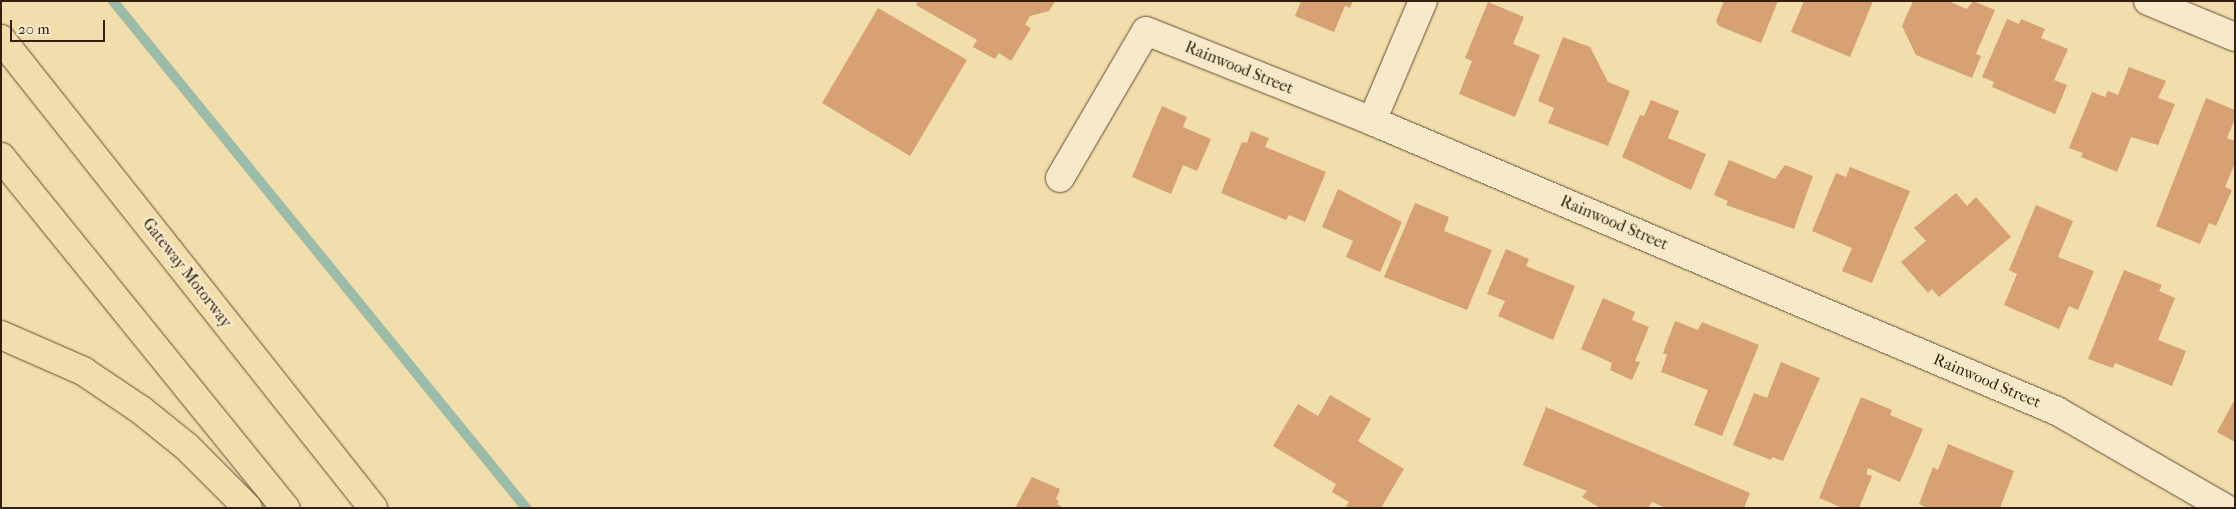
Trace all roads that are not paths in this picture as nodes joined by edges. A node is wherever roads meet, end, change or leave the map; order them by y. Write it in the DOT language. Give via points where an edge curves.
graph roads {
  1 [pos="1423,1"];
  2 [pos="2148,1"];
  3 [pos="2235,37"];
  4 [pos="1,39"];
  5 [pos="1372,121"];
  6 [pos="1,157"];
  7 [pos="1060,178"];
  8 [pos="1,335"];
  9 [pos="248,508"];
  10 [pos="285,508"];
  11 [pos="373,508"];
  12 [pos="2225,508"];
  1 -- 5 [label="street"];
  2 -- 3 [label="street"];
  4 -- 11 [label="highway, Gateway Motorway"];
  5 -- 7 [label="street, Rainwood Street" via="1146,31"];
  5 -- 12 [label="street, Rainwood Street" via="2057,411"];
  6 -- 10 [label="highway"];
  8 -- 9 [label="highway" via="83,371 141,410 187,447"];
}
